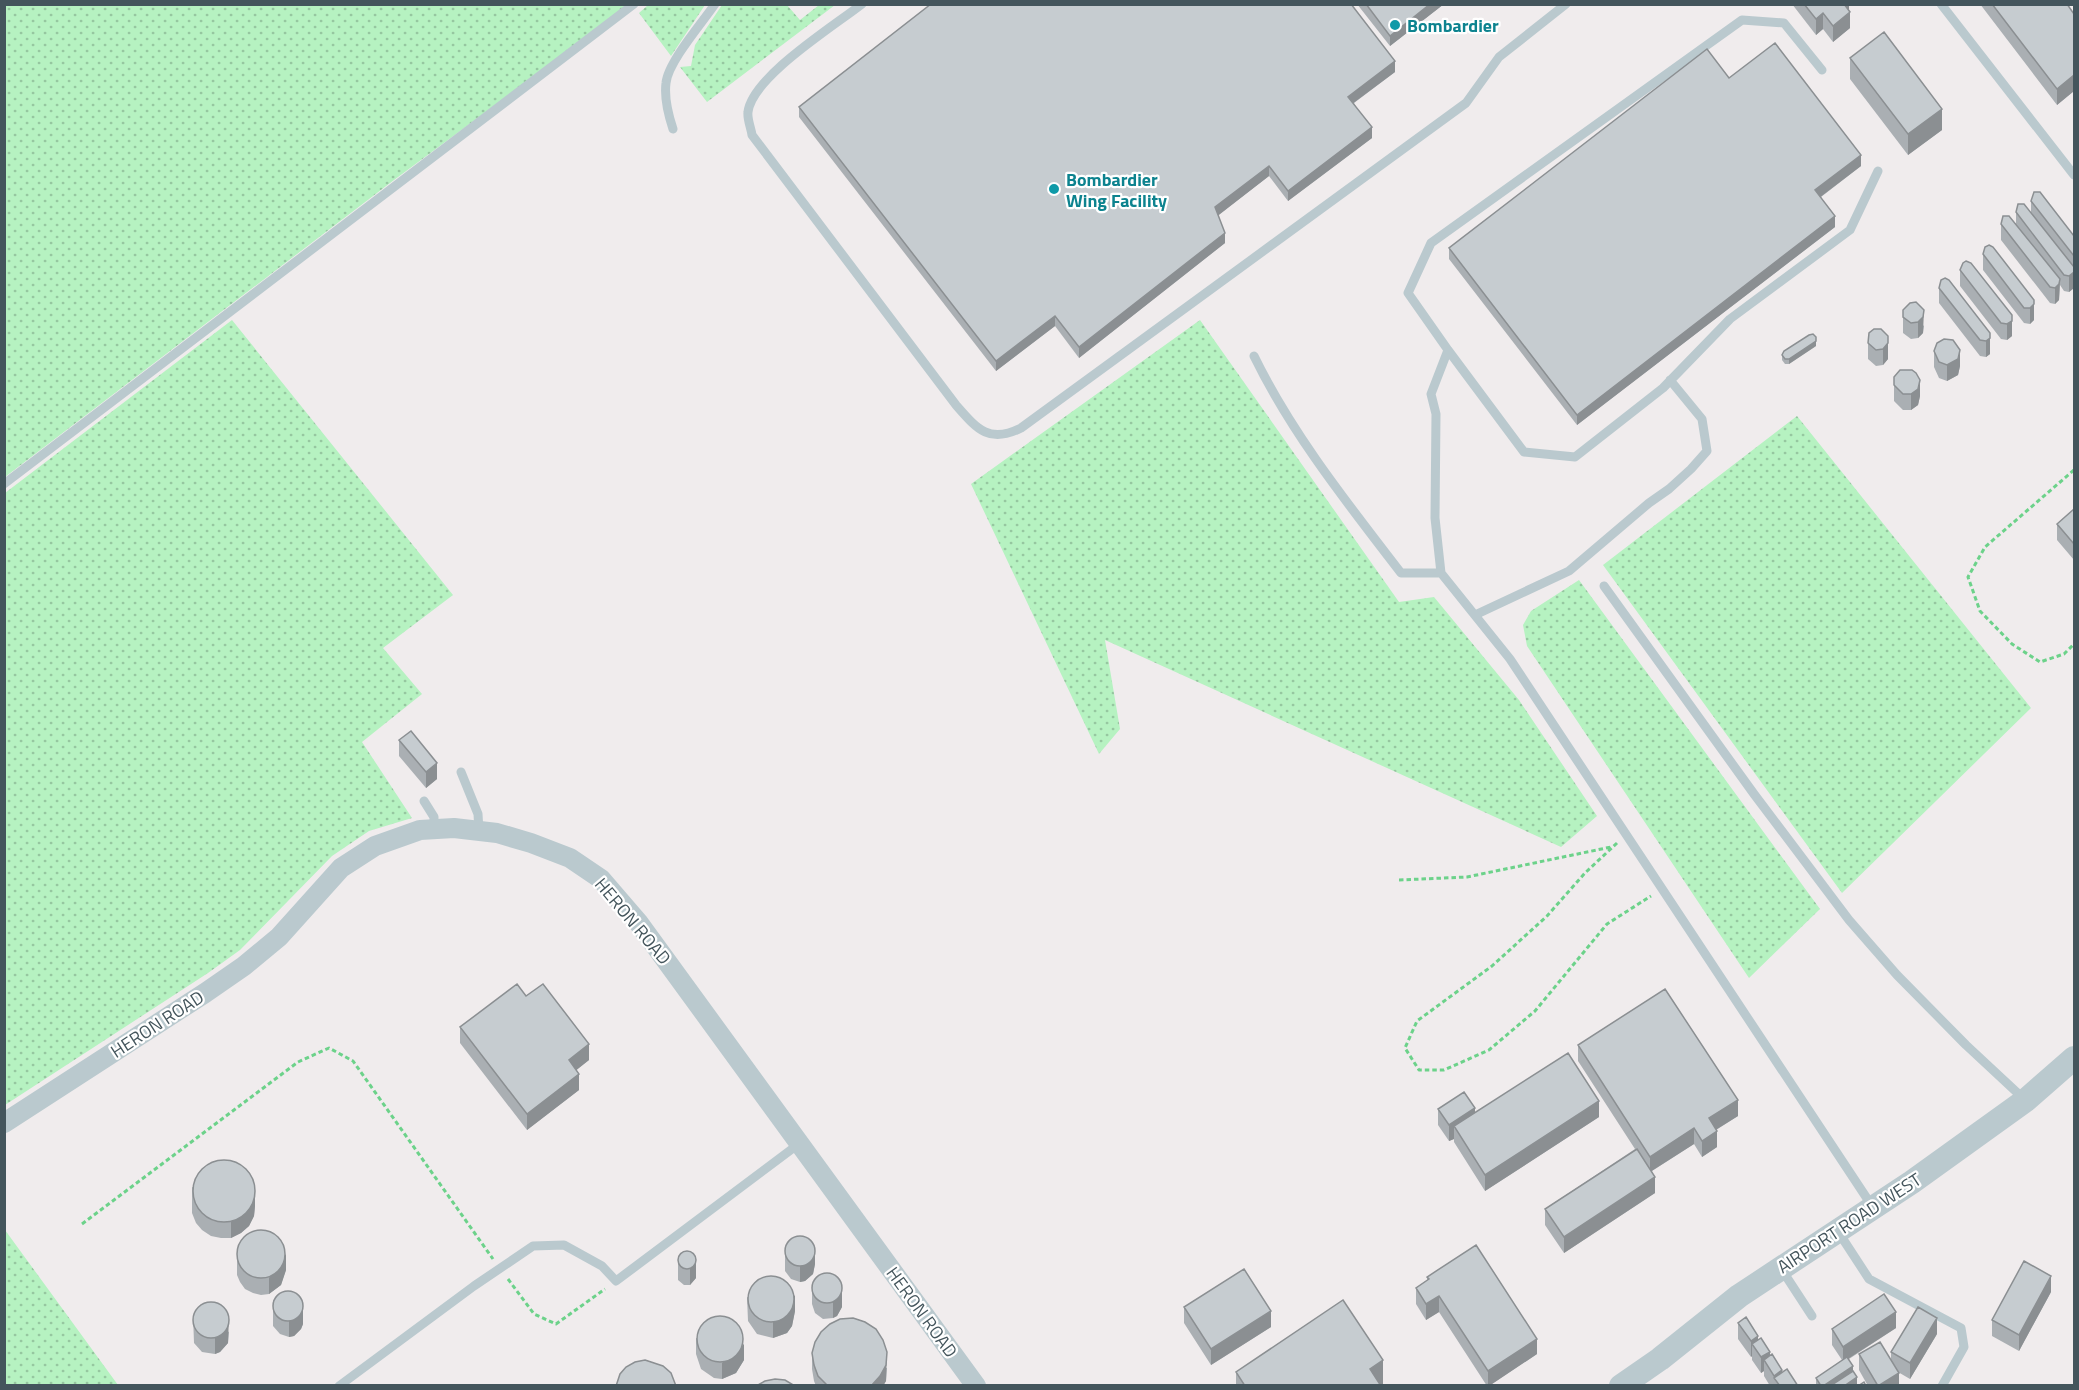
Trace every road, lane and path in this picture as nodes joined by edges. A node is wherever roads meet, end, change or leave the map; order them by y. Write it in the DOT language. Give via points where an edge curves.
graph roads {
  1 [pos="634,4"];
  2 [pos="715,4"];
  3 [pos="862,4"];
  4 [pos="1566,4"];
  5 [pos="1941,4"];
  6 [pos="1822,70"];
  7 [pos="673,129"];
  8 [pos="1878,171"];
  9 [pos="2074,175"];
  10 [pos="1448,350"];
  11 [pos="1254,356"];
  12 [pos="1670,380"];
  13 [pos="2074,470"];
  14 [pos="4,484"];
  15 [pos="1441,573"];
  16 [pos="1604,586"];
  17 [pos="1475,615"];
  18 [pos="2074,644"];
  19 [pos="461,772"];
  20 [pos="424,801"];
  21 [pos="434,830"];
  22 [pos="479,831"];
  23 [pos="1628,836"];
  24 [pos="1613,846"];
  25 [pos="1399,880"];
  26 [pos="1663,889"];
  27 [pos="2074,1058"];
  28 [pos="2026,1100"];
  29 [pos="4,1123"];
  30 [pos="800,1143"];
  31 [pos="1873,1208"];
  32 [pos="82,1224"];
  33 [pos="1838,1231"];
  34 [pos="499,1268"];
  35 [pos="1780,1268"];
  36 [pos="616,1281"];
  37 [pos="1812,1316"];
  38 [pos="339,1386"];
  39 [pos="976,1386"];
  40 [pos="1621,1386"];
  41 [pos="1942,1386"];
  1 -- 14 [label="lane"];
  2 -- 7 [label="lane" via="675,61 666,81 666,106"];
  3 -- 4 [label="lane" via="772,73 756,93 748,112 752,135 972,424 988,434 1006,435 1021,428 1466,103 1498,57"];
  5 -- 9 [label="lane"];
  6 -- 10 [label="lane" via="1784,23 1742,20 1431,243 1408,293"];
  8 -- 12 [label="lane" via="1850,230 1730,319"];
  10 -- 12 [label="lane" via="1524,452 1575,457"];
  10 -- 15 [label="lane" via="1431,394 1436,414 1435,518"];
  11 -- 15 [label="lane" via="1269,387 1321,467 1401,573"];
  12 -- 17 [label="lane" via="1702,419 1707,451 1669,489 1569,571"];
  13 -- 18 [label="path" via="1985,546 1968,577 1980,611 2012,644 2040,662 2064,654"];
  15 -- 17 [label="lane"];
  16 -- 28 [label="lane" via="1849,920 1912,991"];
  17 -- 23 [label="lane" via="1510,659"];
  19 -- 22 [label="lane" via="478,814"];
  20 -- 21 [label="lane" via="434,817"];
  21 -- 22 [label="street, HERON ROAD"];
  21 -- 29 [label="street, HERON ROAD" via="420,830 375,846 341,868 279,937 244,966"];
  22 -- 30 [label="street, HERON ROAD" via="531,843 570,858 601,879 638,922"];
  23 -- 24 [label="path"];
  23 -- 26 [label="lane"];
  24 -- 25 [label="path" via="1467,877"];
  24 -- 26 [label="path" via="1547,916 1492,966 1417,1021 1405,1048 1419,1070 1444,1070 1490,1050 1535,1011 1607,924"];
  26 -- 31 [label="lane"];
  27 -- 28 [label="street, AIRPORT ROAD WEST"];
  28 -- 31 [label="street, AIRPORT ROAD WEST"];
  30 -- 36 [label="lane"];
  30 -- 39 [label="street, HERON ROAD"];
  31 -- 33 [label="street, AIRPORT ROAD WEST"];
  32 -- 34 [label="path" via="298,1062 329,1048 353,1061"];
  33 -- 35 [label="street, AIRPORT ROAD WEST"];
  33 -- 41 [label="lane" via="1869,1279 1961,1328 1964,1347"];
  34 -- 36 [label="lane" via="533,1246 564,1245 602,1266"];
  34 -- 36 [label="path" via="534,1314 556,1324"];
  34 -- 38 [label="lane"];
  35 -- 37 [label="lane"];
  35 -- 40 [label="street, AIRPORT ROAD WEST"];
}
